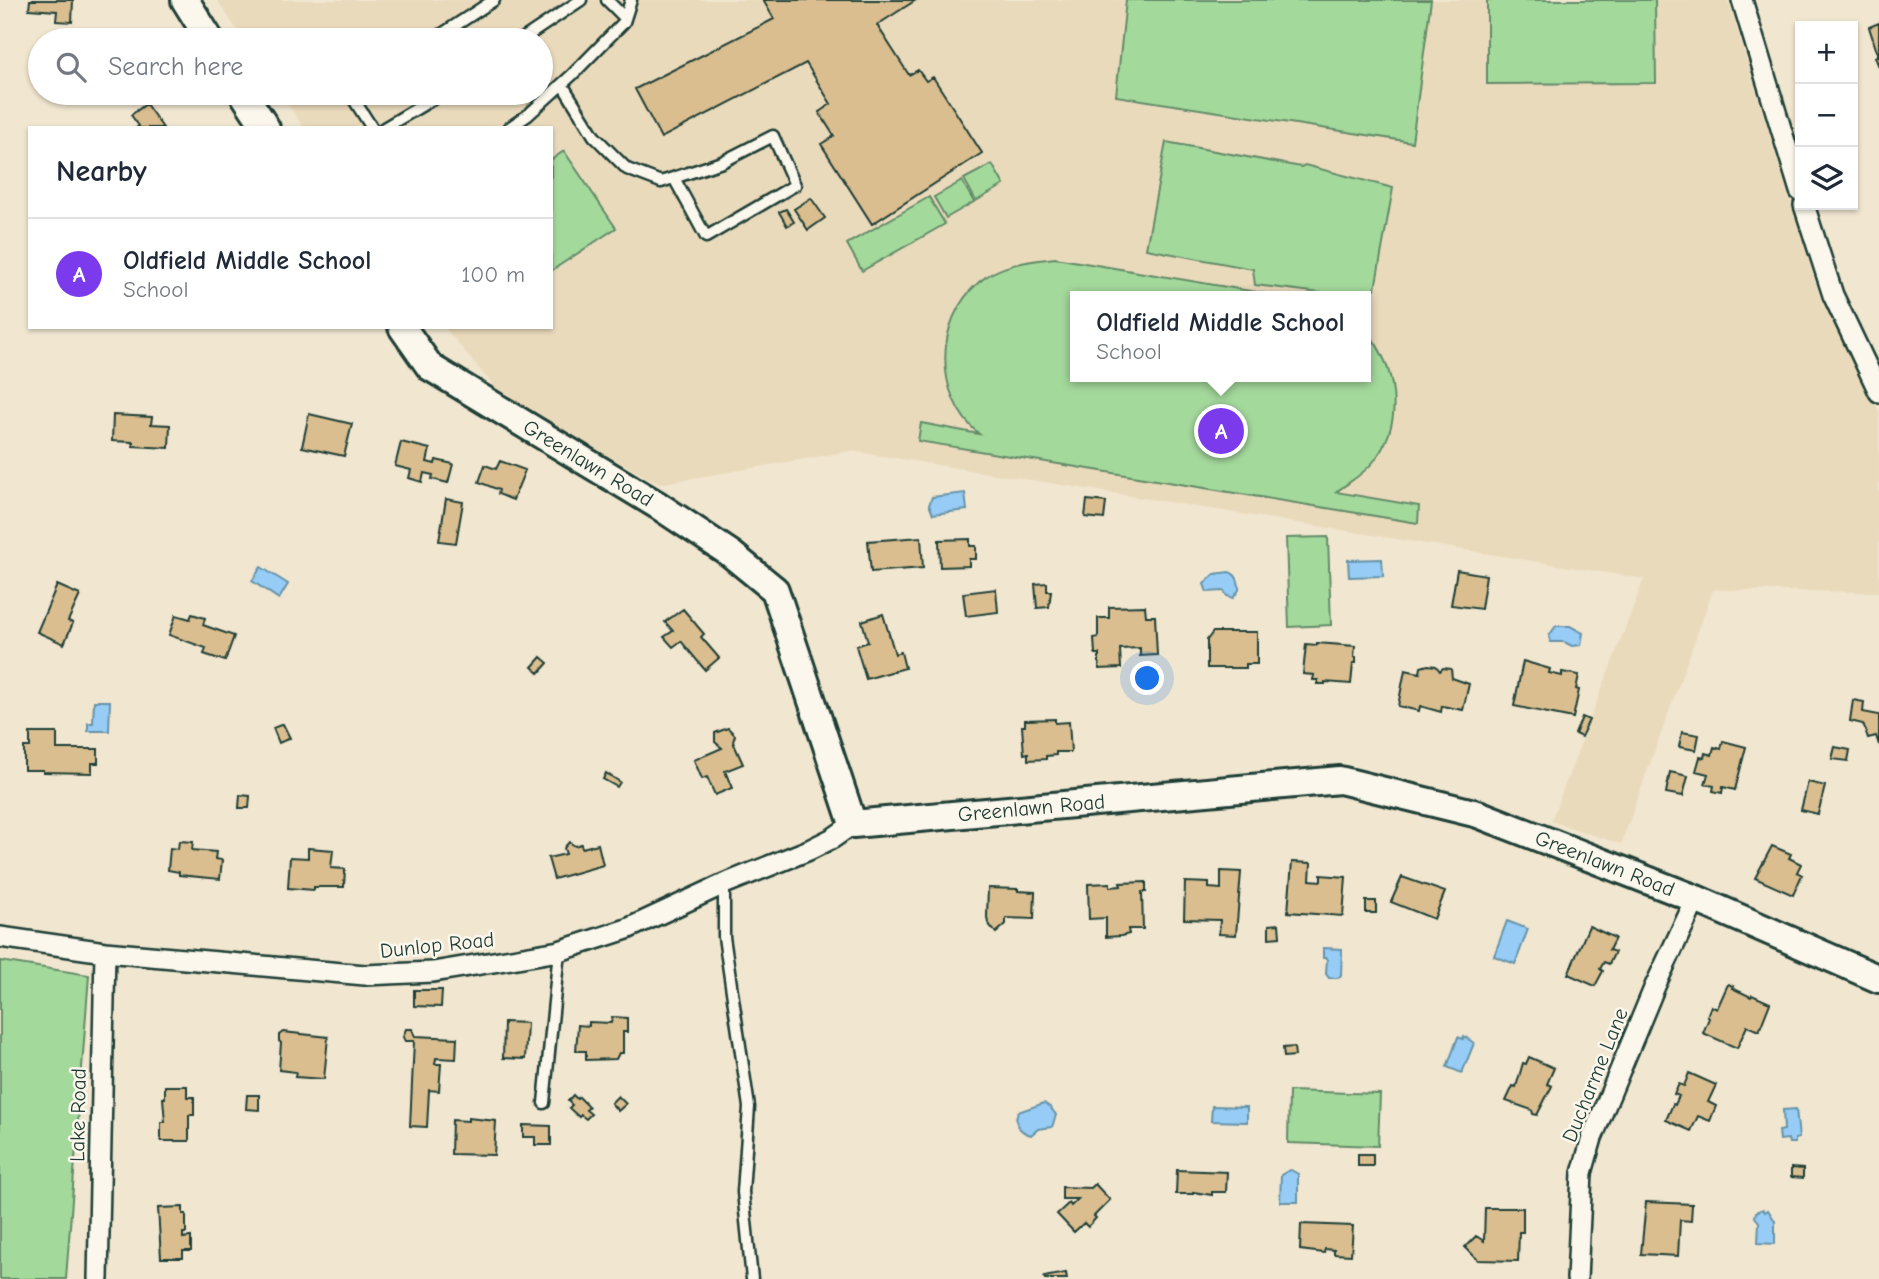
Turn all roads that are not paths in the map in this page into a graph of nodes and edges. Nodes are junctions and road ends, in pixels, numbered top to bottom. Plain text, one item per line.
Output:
1 (185, 0) edge
2 (494, 0) edge
3 (581, 0) edge
4 (607, 0) edge
5 (632, 0) edge
6 (1742, 0) edge
7 (625, 18) junction
8 (202, 28) edge
9 (451, 28) edge
10 (539, 28) edge
11 (562, 84) junction
12 (553, 92) edge
13 (251, 105) edge
14 (357, 105) edge
15 (423, 105) edge
16 (539, 105) edge
17 (265, 126) edge
18 (371, 126) edge
19 (387, 126) edge
20 (512, 126) edge
21 (1795, 175) edge
22 (674, 178) junction
23 (1806, 210) edge
24 (403, 329) edge
25 (1879, 392) edge
26 (853, 824) junction
27 (724, 884) junction
28 (1696, 899) junction
29 (0, 937) edge
30 (559, 951) junction
31 (105, 952) junction
32 (1879, 979) edge
33 (544, 1103) dead end
34 (98, 1279) edge
35 (752, 1279) edge
36 (1577, 1279) edge

1 - 8 main road
2 - 9 lane
3 - 10 lane
4 - 7 lane
5 - 7 lane
6 - 21 street
7 - 11 lane
11 - 12 lane
11 - 22 lane
13 - 17 main road
14 - 18 lane
15 - 19 lane
16 - 20 lane
22 - 22 lane
23 - 25 street
24 - 26 main road, Greenlawn Road
26 - 27 street, Dunlop Road
26 - 28 main road, Greenlawn Road
27 - 30 street, Dunlop Road
27 - 35 lane
28 - 32 main road, Greenlawn Road
28 - 36 street, Ducharme Lane
29 - 31 street, Dunlop Road
30 - 31 street, Dunlop Road
30 - 33 lane
31 - 34 street, Lake Road

